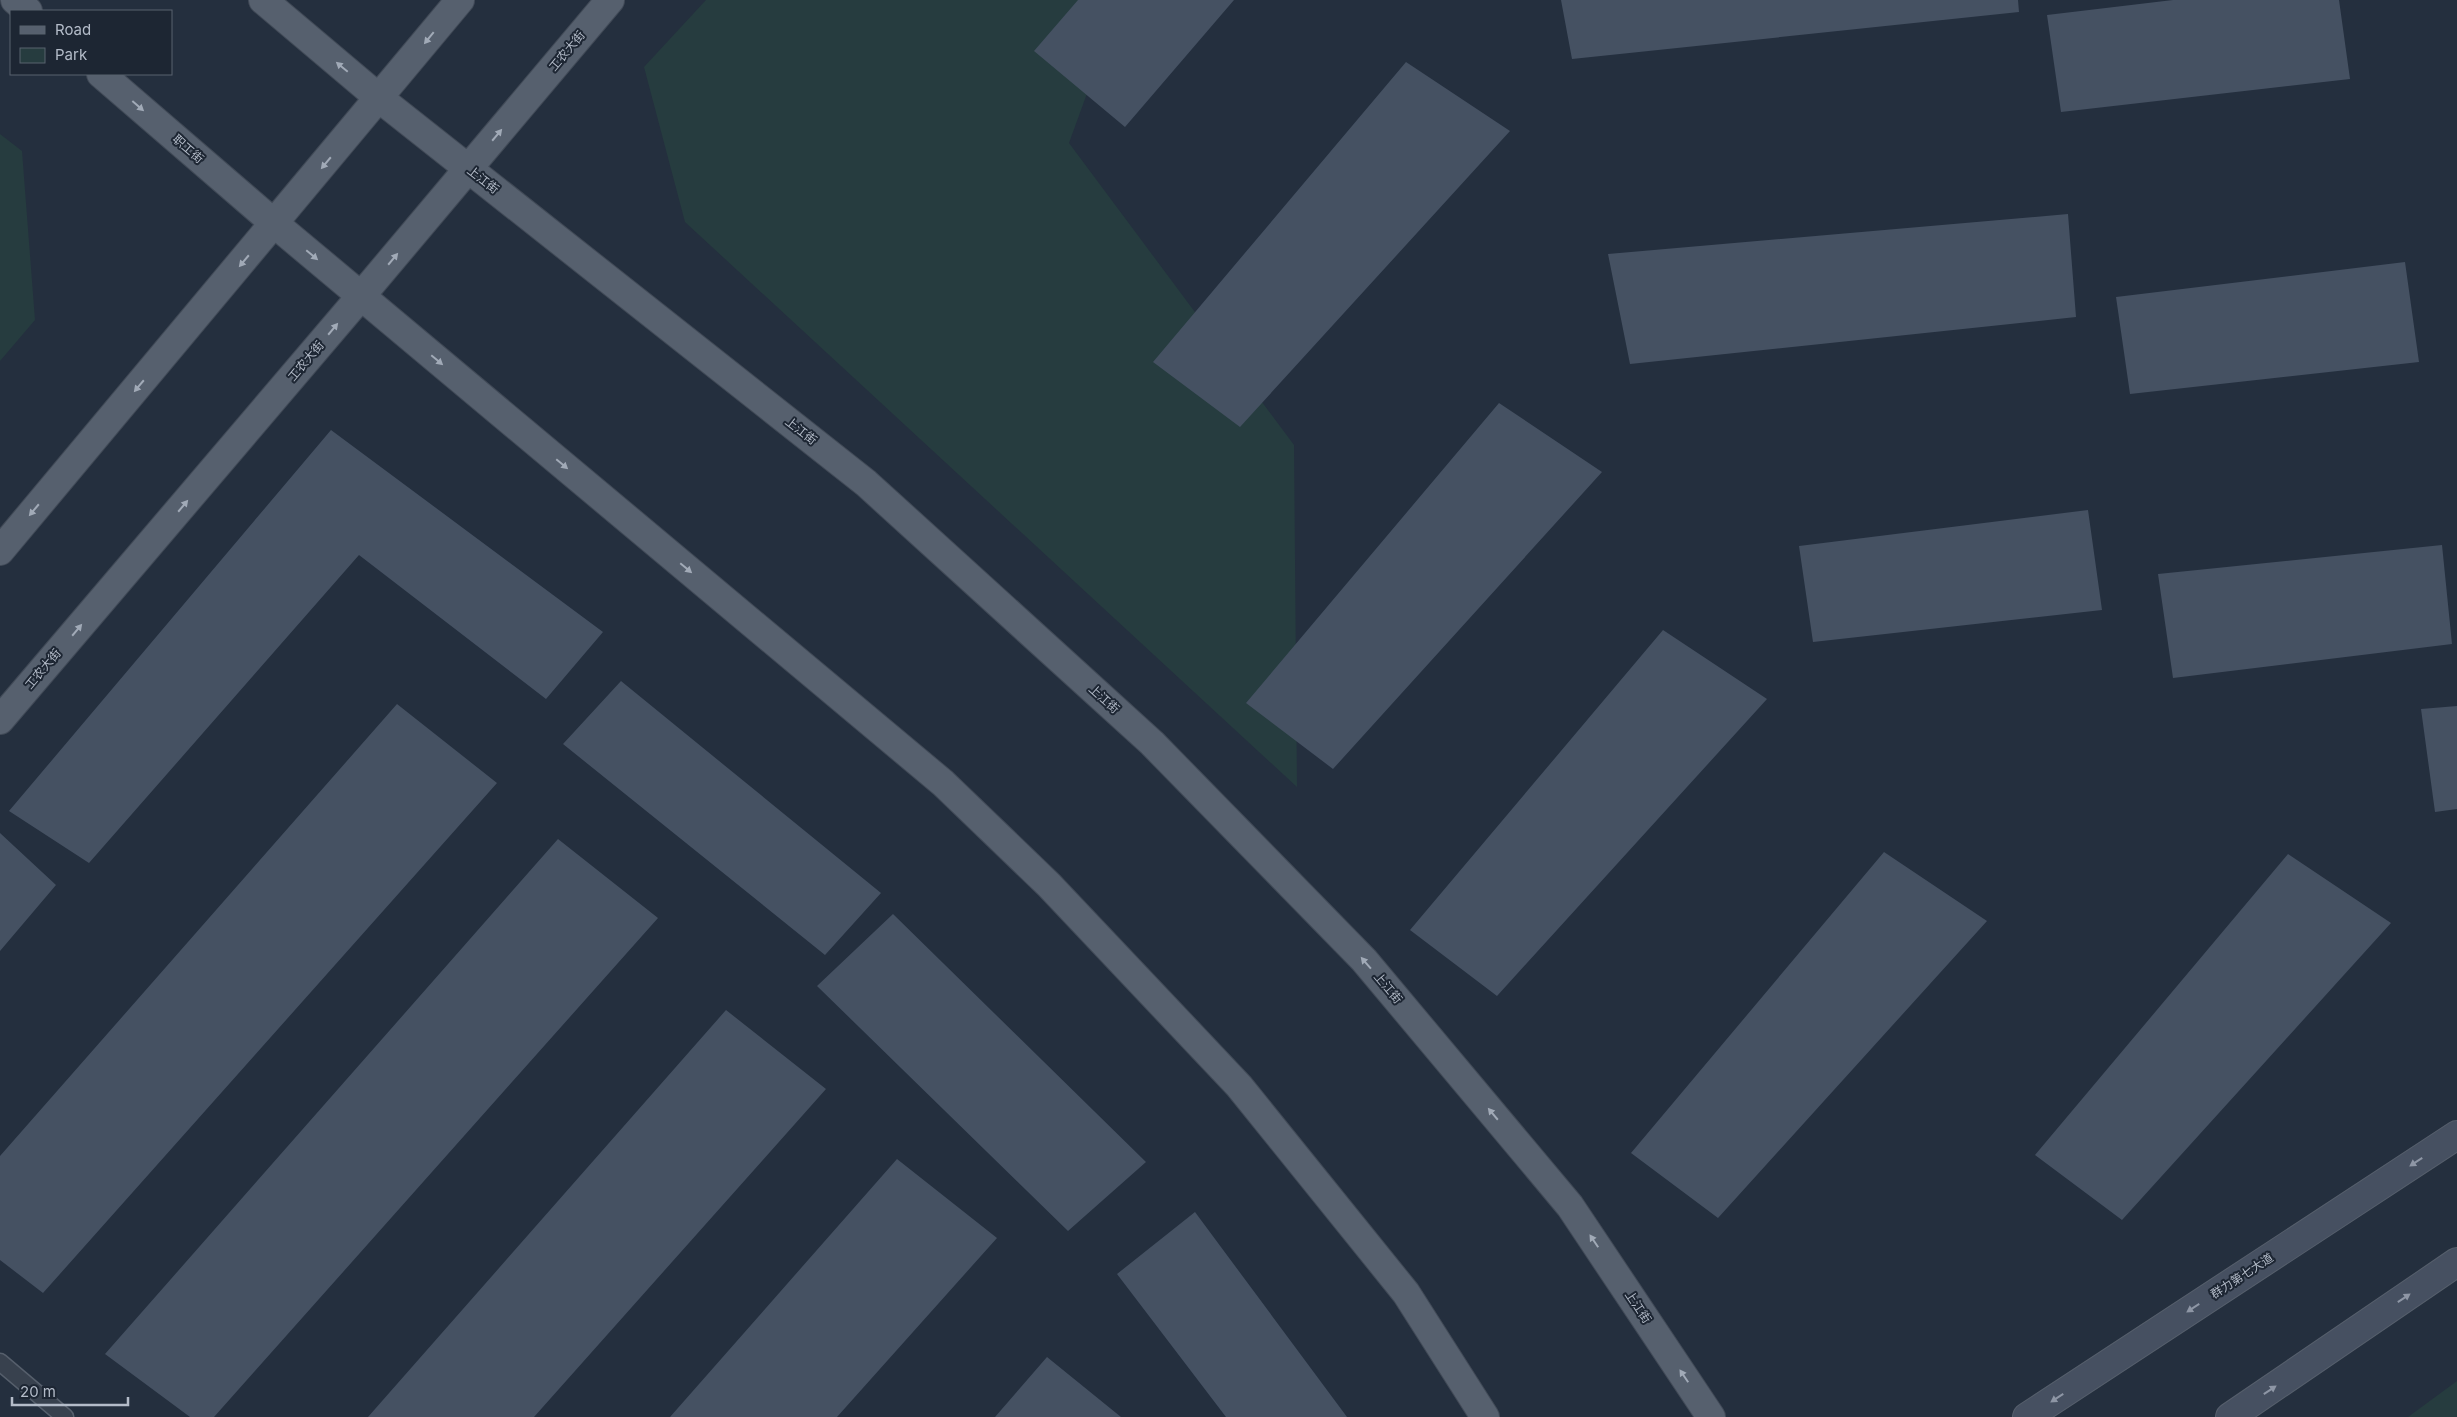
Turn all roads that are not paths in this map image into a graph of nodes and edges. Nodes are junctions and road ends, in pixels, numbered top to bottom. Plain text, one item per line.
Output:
1 (15, 0) edge
2 (263, 0) edge
3 (460, 0) edge
4 (610, 0) edge
5 (27, 10) edge
6 (102, 75) edge
7 (379, 98) junction
8 (469, 169) junction
9 (275, 224) junction
10 (362, 296) junction
11 (0, 551) edge
12 (0, 720) edge
13 (2457, 1135) edge
14 (2457, 1262) edge
15 (0, 1362) edge
16 (65, 1417) edge
17 (1485, 1417) edge
18 (1711, 1417) edge
19 (2027, 1417) edge
20 (2230, 1417) edge

1 - 5 main road
7 -> 2 main road
3 -> 7 main road
8 -> 4 main road, 工农大街
6 -> 9 main road, 职工街
7 - 8 main road, 上江街
7 -> 9 main road
10 -> 8 main road, 工农大街
18 -> 8 main road, 上江街
9 -> 10 main road
9 -> 11 main road
12 -> 10 main road, 工农大街
10 -> 17 main road
13 -> 19 main road, 群力第七大道
20 -> 14 main road
15 - 16 lane

